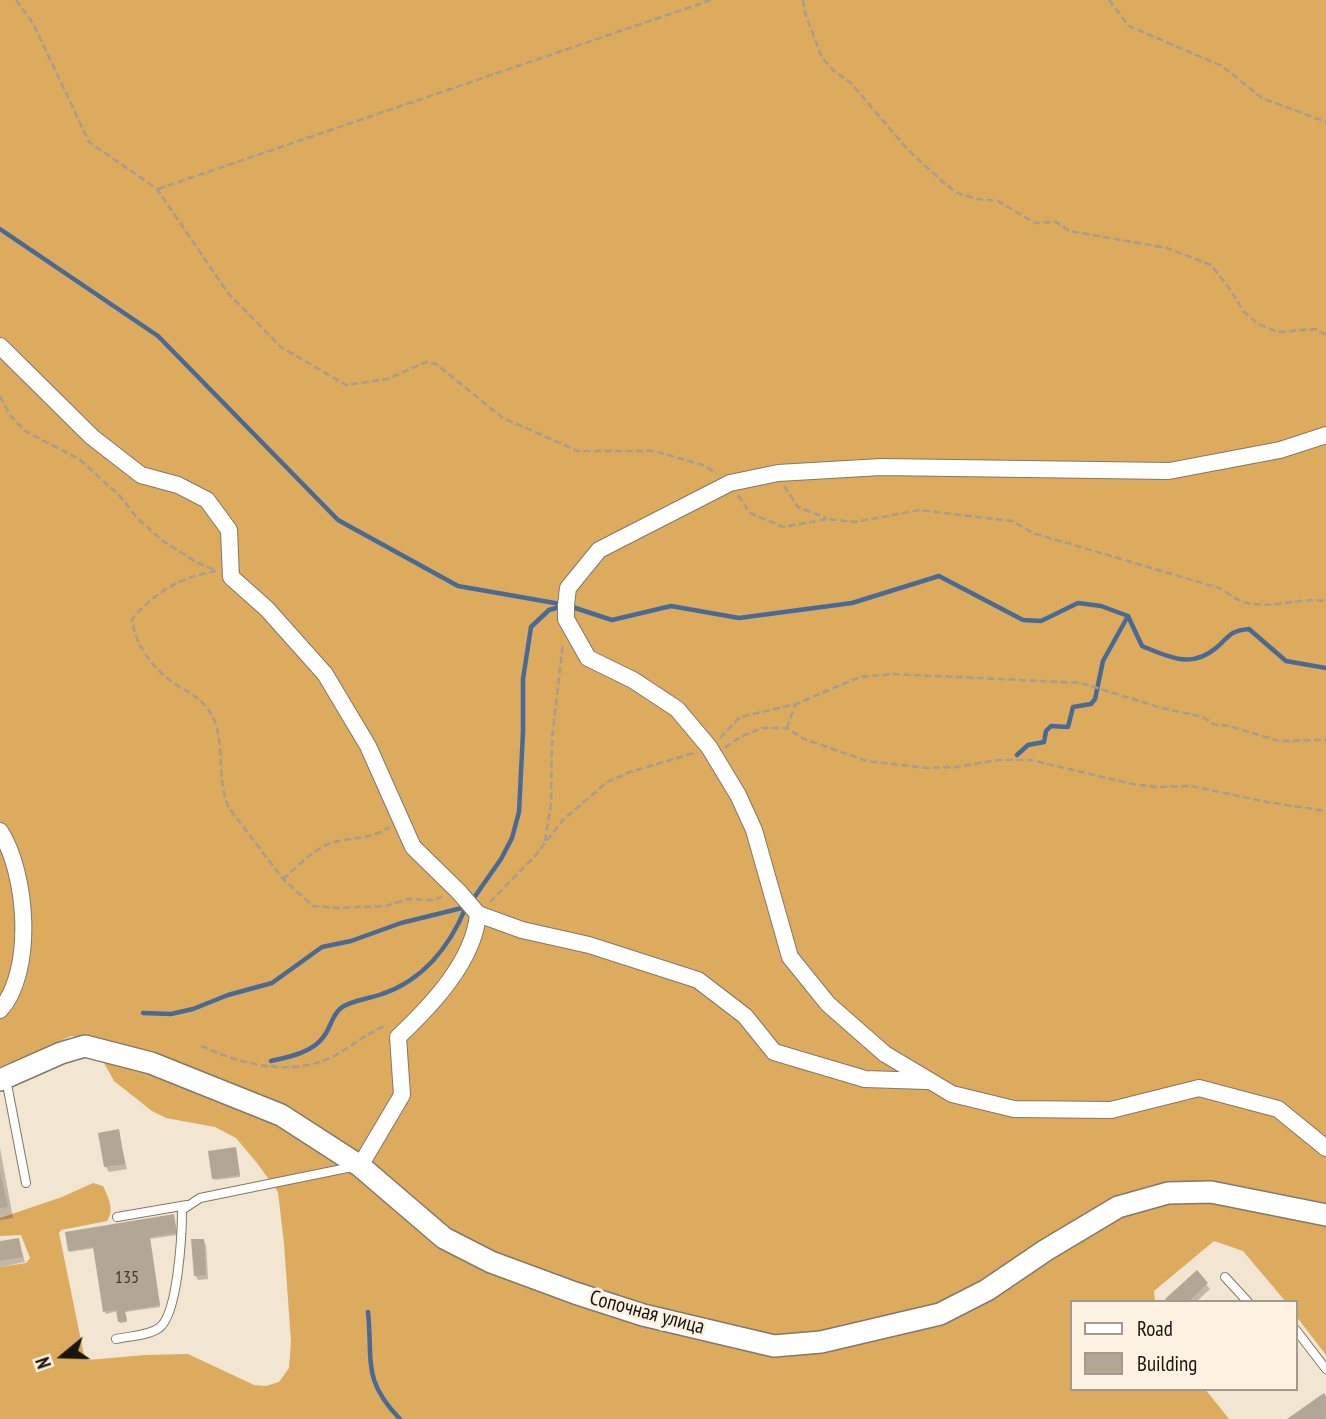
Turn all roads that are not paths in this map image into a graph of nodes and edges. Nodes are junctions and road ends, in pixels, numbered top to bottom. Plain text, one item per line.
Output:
1 (0, 346) edge
2 (1326, 435) edge
3 (0, 831) edge
4 (478, 914) junction
5 (0, 1010) edge
6 (3, 1079) edge
7 (929, 1081) junction
8 (1326, 1148) edge
9 (359, 1166) junction
10 (26, 1183) dead end
11 (190, 1204) junction
12 (1326, 1215) edge
13 (117, 1217) dead end
14 (1225, 1277) dead end
15 (1246, 1300) edge
16 (1298, 1333) edge
17 (116, 1339) dead end
18 (1326, 1368) edge

1 - 4 street
2 - 7 street
3 - 5 street
4 - 7 street
4 - 9 street
6 - 9 main road, Сопочная улица
6 - 10 lane
7 - 8 street
9 - 11 lane
9 - 12 main road, Сопочная улица
11 - 13 lane
11 - 17 lane
14 - 15 lane
16 - 18 lane

